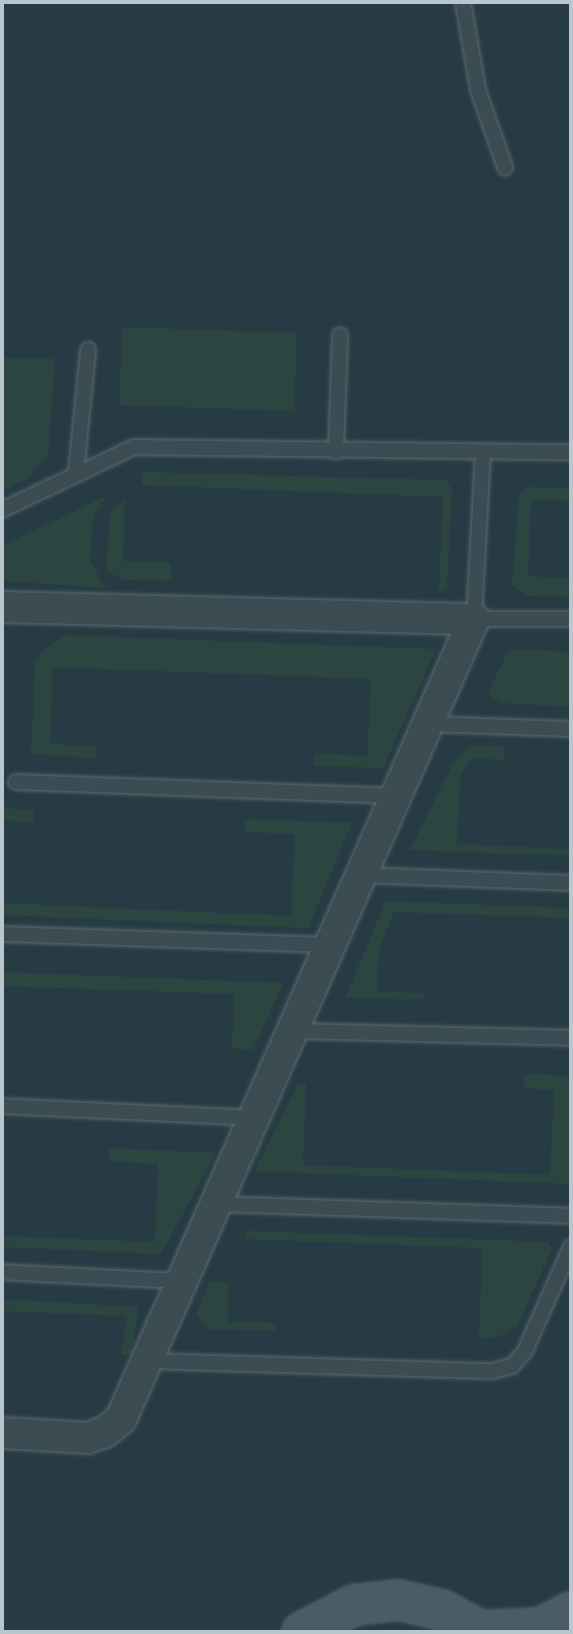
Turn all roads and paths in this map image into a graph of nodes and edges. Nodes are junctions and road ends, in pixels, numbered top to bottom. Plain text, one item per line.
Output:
1 (463, 2) edge
2 (505, 167) dead end
3 (340, 335) dead end
4 (88, 350) dead end
5 (337, 452) junction
6 (483, 452) junction
7 (571, 452) edge
8 (76, 473) junction
9 (2, 510) edge
10 (2, 607) edge
11 (474, 618) junction
12 (571, 619) edge
13 (428, 724) junction
14 (571, 729) edge
15 (16, 782) dead end
16 (397, 796) junction
17 (362, 875) junction
18 (571, 883) edge
19 (2, 934) edge
20 (331, 945) junction
21 (294, 1031) junction
22 (571, 1038) edge
23 (2, 1107) edge
24 (255, 1118) junction
25 (217, 1204) junction
26 (571, 1216) edge
27 (571, 1247) edge
28 (2, 1272) edge
29 (184, 1281) junction
30 (148, 1361) junction
31 (2, 1433) edge
32 (571, 1612) edge
33 (302, 1632) edge
34 (481, 1632) edge

1 - 2 lane
3 - 5 lane
4 - 8 lane
5 - 6 lane
5 - 8 lane
6 - 7 lane
6 - 11 lane
8 - 9 lane
10 - 11 street
11 - 12 lane
11 - 13 street
13 - 14 lane
13 - 16 street
15 - 16 lane
16 - 17 street
17 - 18 lane
17 - 20 street
19 - 20 lane
20 - 21 street
21 - 22 lane
21 - 24 street
23 - 24 lane
24 - 25 street
25 - 26 lane
25 - 29 street
27 - 30 lane
28 - 29 lane
29 - 30 street
30 - 31 street
32 - 34 main road
33 - 34 main road

